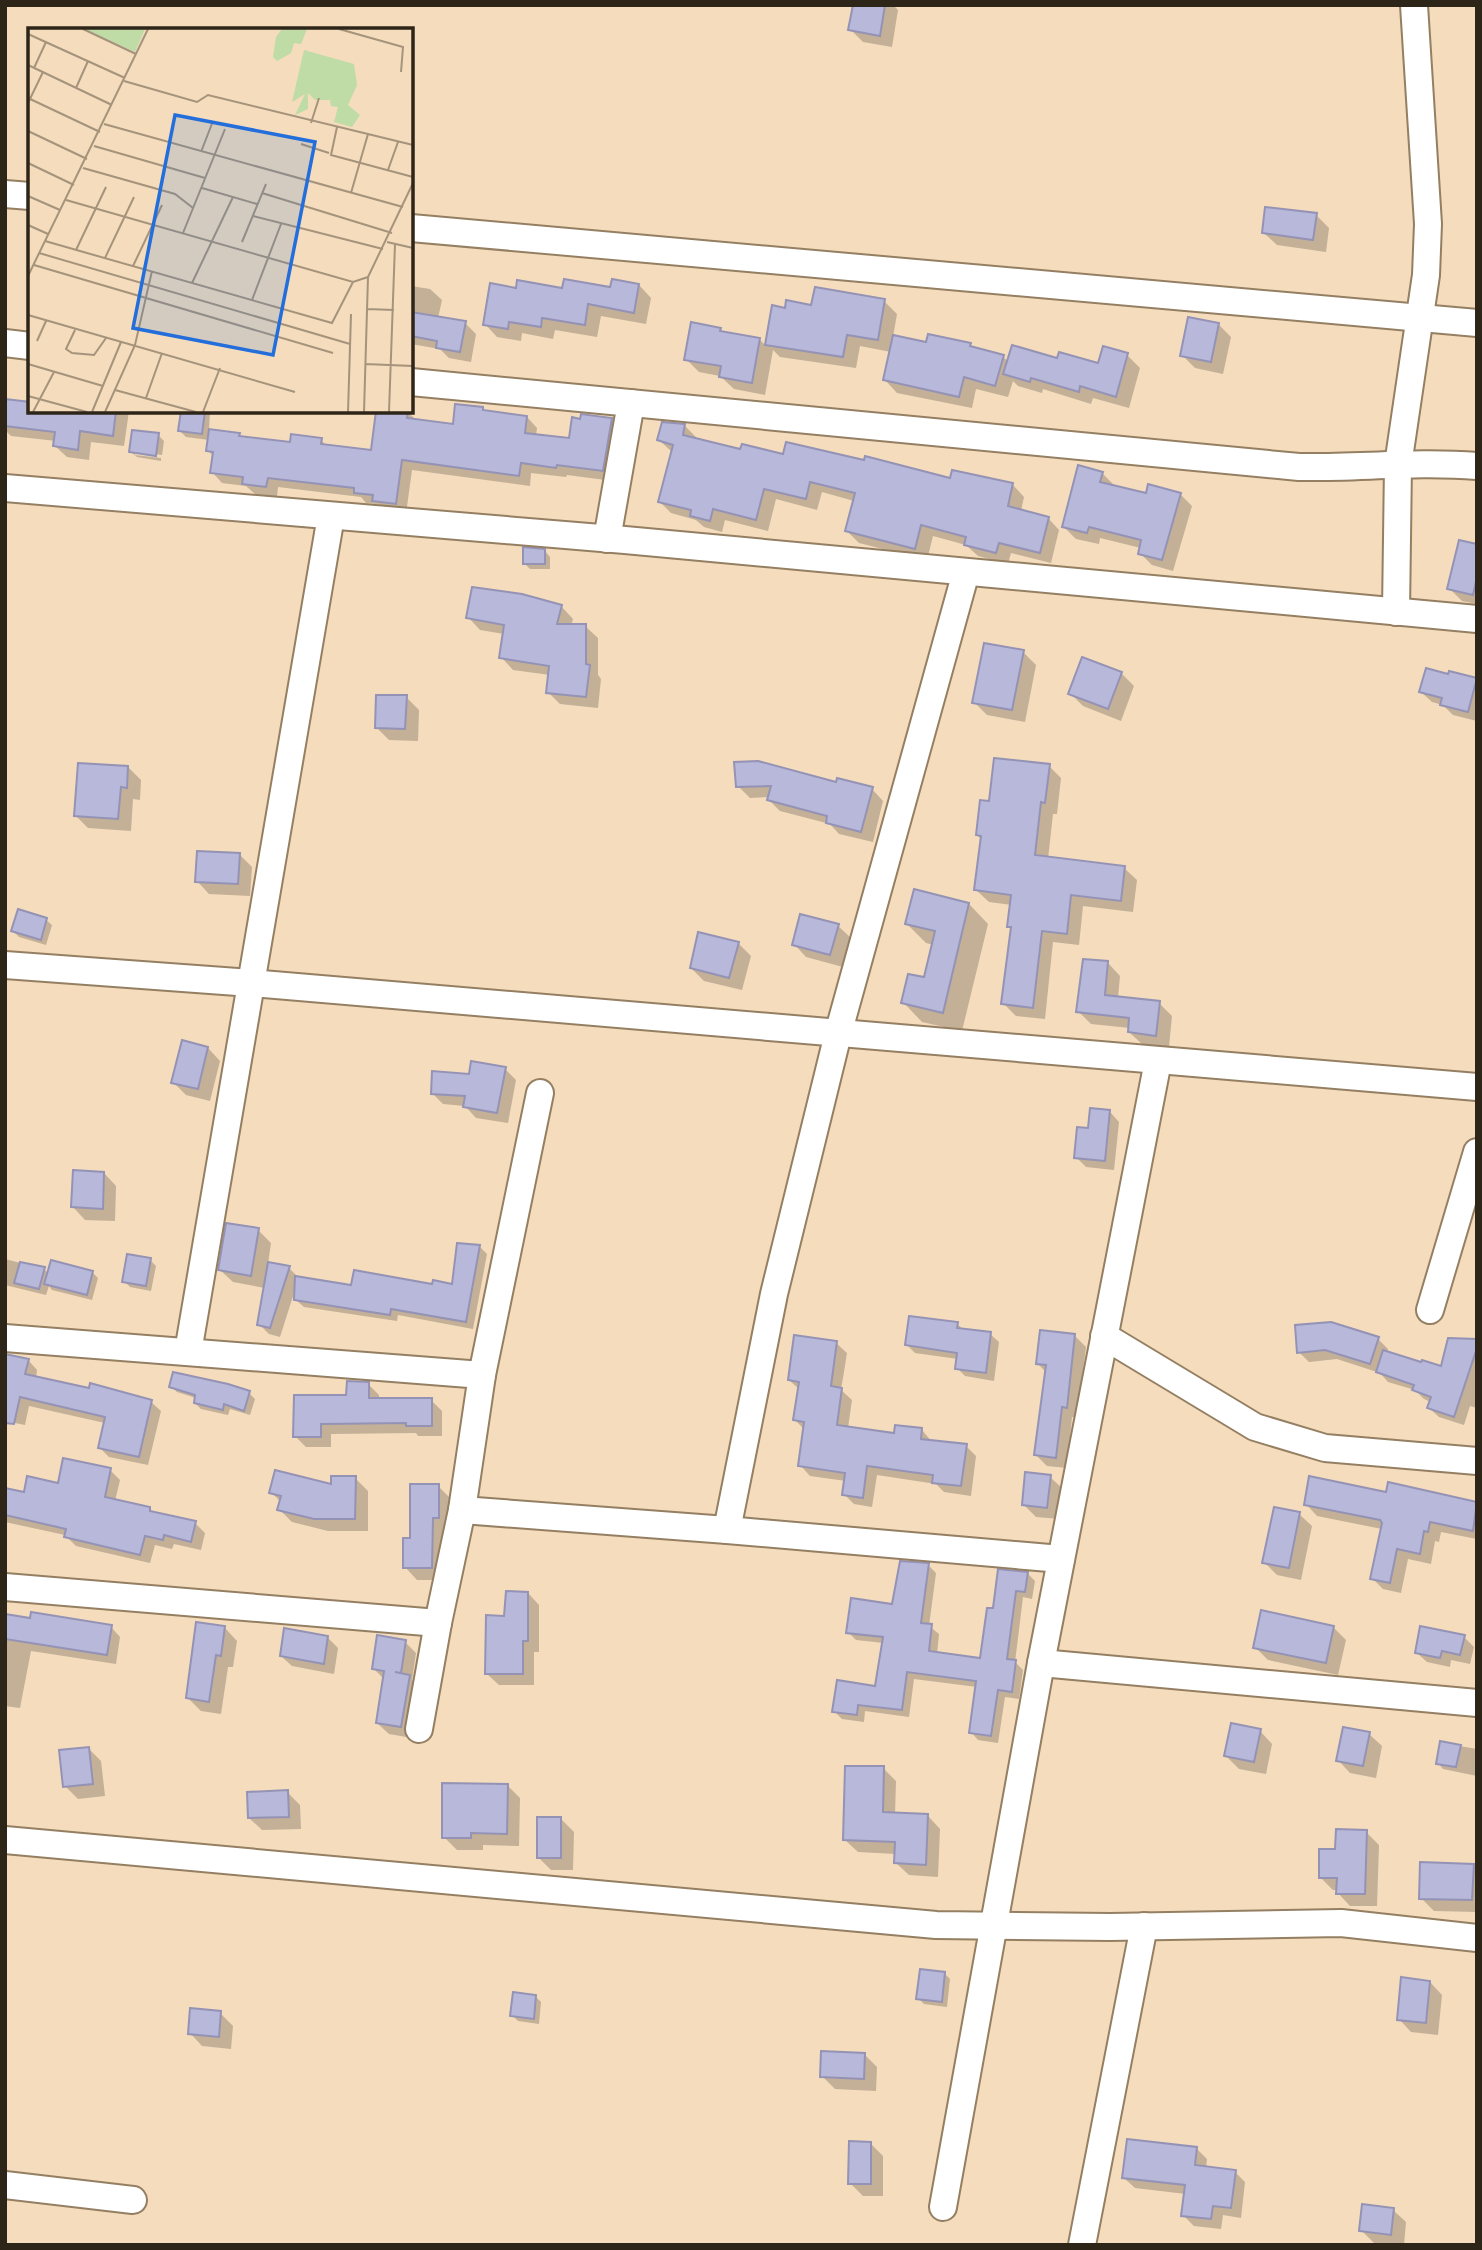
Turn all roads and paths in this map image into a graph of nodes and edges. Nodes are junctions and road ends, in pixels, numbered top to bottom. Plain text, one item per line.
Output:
1 (1414, 5) edge
2 (5, 194) edge
3 (28, 196) edge
4 (413, 228) edge
5 (1419, 318) junction
6 (1477, 323) edge
7 (5, 343) edge
8 (28, 346) edge
9 (413, 382) edge
10 (631, 403) junction
11 (1398, 464) junction
12 (1477, 466) edge
13 (5, 488) edge
14 (331, 516) junction
15 (607, 539) junction
16 (966, 572) junction
17 (1396, 612) junction
18 (1477, 619) edge
19 (5, 965) edge
20 (251, 983) junction
21 (838, 1034) junction
22 (1158, 1061) junction
23 (1477, 1087) edge
24 (540, 1093) dead end
25 (1477, 1152) edge
26 (1430, 1310) dead end
27 (1104, 1336) junction
28 (5, 1338) edge
29 (188, 1352) junction
30 (482, 1375) junction
31 (1477, 1461) edge
32 (462, 1510) junction
33 (727, 1530) junction
34 (1061, 1559) junction
35 (5, 1587) edge
36 (438, 1623) junction
37 (1041, 1663) junction
38 (1477, 1703) edge
39 (419, 1729) dead end
40 (5, 1840) edge
41 (993, 1925) junction
42 (1144, 1926) junction
43 (1477, 1938) edge
44 (5, 2185) edge
45 (133, 2200) dead end
46 (943, 2207) dead end
47 (1082, 2245) edge

1 - 5 street
2 - 3 street
4 - 5 street
5 - 6 street
5 - 11 street
7 - 8 street
9 - 10 street
10 - 11 street
10 - 15 street
11 - 12 street
11 - 17 street
13 - 14 street
14 - 15 street
14 - 20 street
15 - 16 street
16 - 17 street
16 - 21 street
17 - 18 street
19 - 20 street
20 - 21 street
20 - 29 street
21 - 22 street
21 - 33 street
22 - 23 street
22 - 27 street
24 - 30 street
25 - 26 street
27 - 31 street
27 - 34 street
28 - 29 street
29 - 30 street
30 - 32 street
32 - 33 street
32 - 36 street
33 - 34 street
34 - 37 street
35 - 36 street
36 - 39 street
37 - 38 street
37 - 41 street
40 - 41 street
41 - 42 street
41 - 46 street
42 - 43 street
42 - 47 street
44 - 45 street

